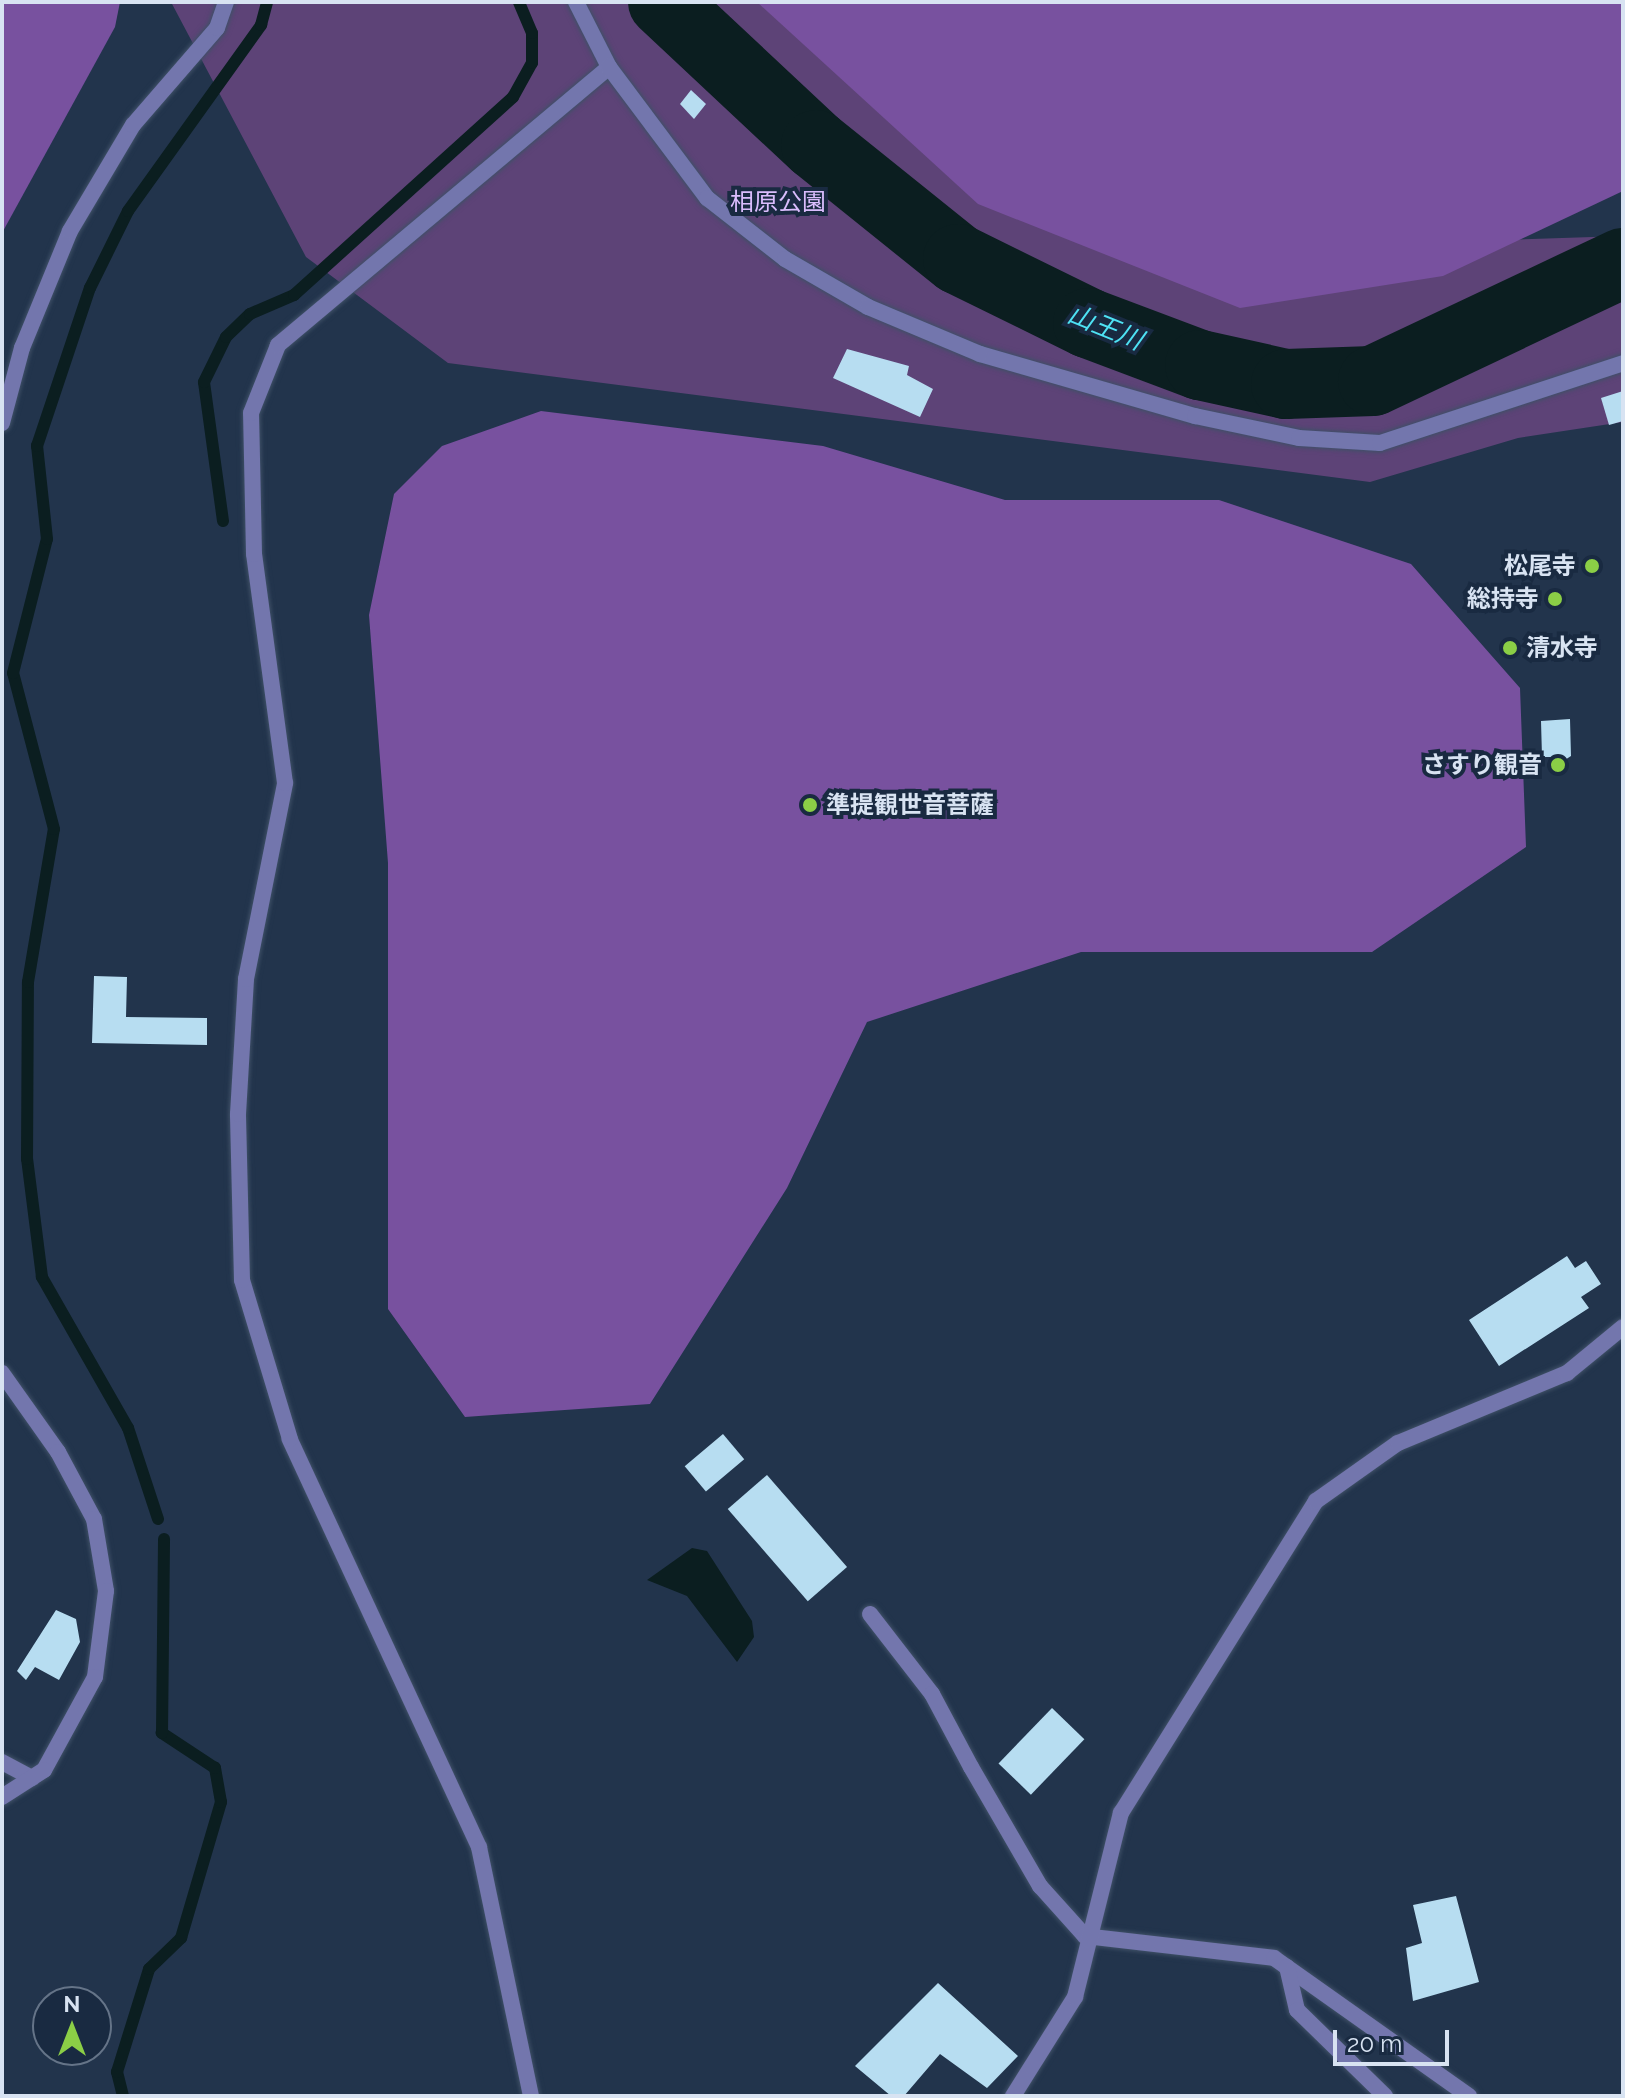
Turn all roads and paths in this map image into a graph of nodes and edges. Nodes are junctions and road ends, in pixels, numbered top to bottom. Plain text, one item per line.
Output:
1 (226, 2) edge
2 (576, 2) edge
3 (609, 67) junction
4 (1623, 363) edge
5 (2, 423) edge
6 (1623, 1327) edge
7 (2, 1373) edge
8 (870, 1614) dead end
9 (2, 1762) edge
10 (32, 1778) junction
11 (2, 1797) edge
12 (1085, 1936) junction
13 (1287, 1967) junction
14 (531, 2096) edge
15 (1013, 2096) edge
16 (1385, 2096) edge
17 (1469, 2096) edge

1 - 5 street
2 - 3 street
3 - 4 street
3 - 14 street
6 - 12 street
7 - 10 street
8 - 12 street
9 - 10 street
10 - 11 street
12 - 13 street
12 - 15 street
13 - 16 street
13 - 17 street

